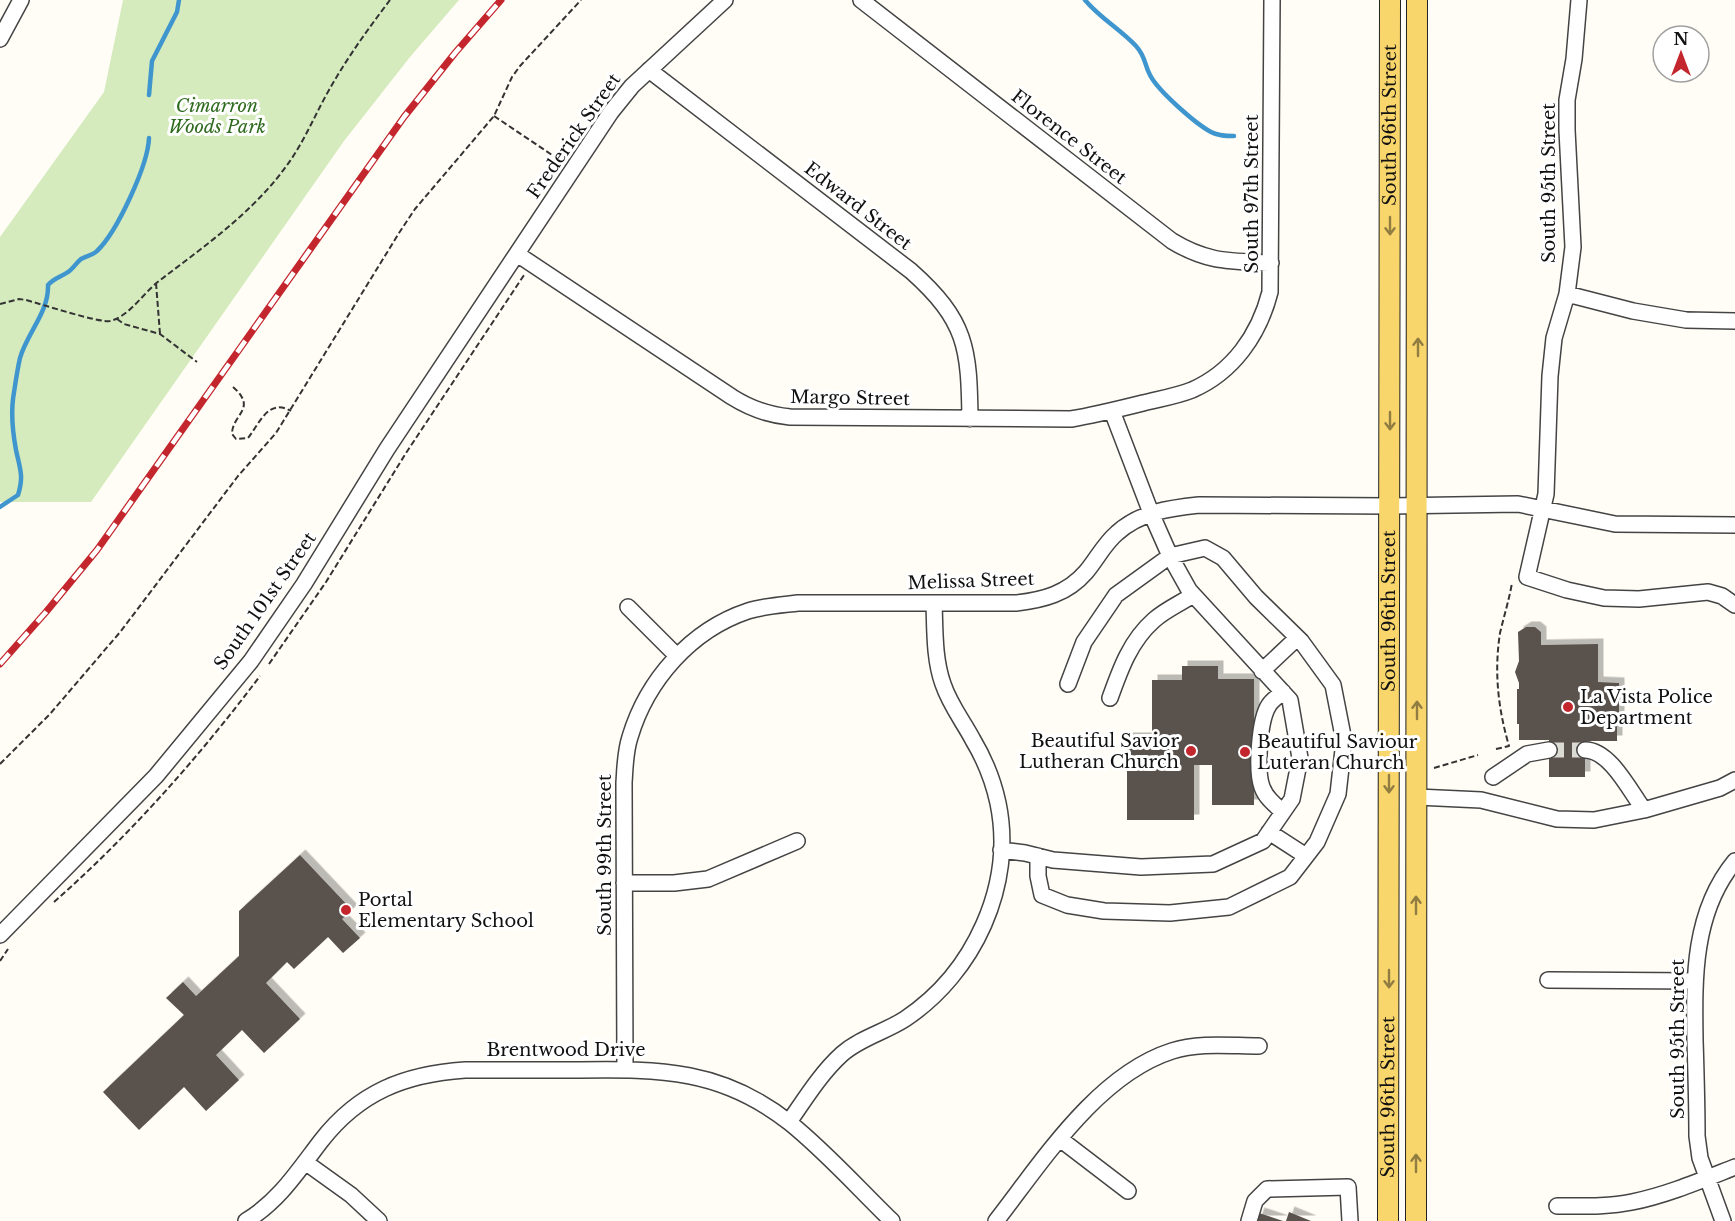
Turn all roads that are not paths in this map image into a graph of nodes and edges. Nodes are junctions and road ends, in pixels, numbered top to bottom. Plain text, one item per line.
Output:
1 (21, 0) edge
2 (725, 0) edge
3 (861, 0) edge
4 (1272, 0) edge
5 (1390, 0) edge
6 (1418, 0) edge
7 (1579, 0) edge
8 (0, 39) edge
9 (650, 69) junction
10 (517, 254) junction
11 (1271, 263) junction
12 (1567, 294) junction
13 (1735, 321) edge
14 (1221, 372) joint
15 (1112, 411) junction
16 (970, 419) junction
17 (1390, 506) junction
18 (1418, 506) junction
19 (1543, 508) junction
20 (1151, 513) junction
21 (1735, 525) edge
22 (1170, 556) junction
23 (1193, 595) junction
24 (934, 603) junction
25 (1735, 605) edge
26 (628, 607) dead end
27 (1297, 638) junction
28 (677, 656) junction
29 (1262, 671) junction
30 (1068, 684) dead end
31 (1283, 692) junction
32 (1110, 698) dead end
33 (1549, 750) tunnel mouth
34 (1585, 750) tunnel mouth
35 (1493, 777) dead end
36 (1735, 780) edge
37 (1417, 797) junction
38 (1644, 810) junction
39 (1283, 812) junction
40 (1269, 832) junction
41 (797, 841) dead end
42 (1000, 850) junction
43 (1038, 856) junction
44 (1306, 856) junction
45 (1735, 861) edge
46 (624, 883) junction
47 (0, 935) edge
48 (1548, 980) dead end
49 (1695, 981) junction
50 (1259, 1046) dead end
51 (625, 1070) junction
52 (789, 1122) junction
53 (1060, 1139) junction
54 (305, 1162) junction
55 (1735, 1167) edge
56 (1707, 1178) junction
57 (1128, 1191) dead end
58 (1557, 1206) dead end
59 (246, 1221) edge
60 (379, 1221) edge
61 (892, 1221) edge
62 (996, 1221) edge
63 (1250, 1221) edge
64 (1350, 1221) edge
65 (1388, 1221) edge
66 (1416, 1221) edge
67 (1723, 1221) edge

1 - 8 street
2 - 9 street, Frederick Street
3 - 11 street, Florence Street
4 - 11 street, South 97th Street
5 -> 17 main road, South 96th Street
18 -> 6 main road, South 96th Street
7 - 12 street, South 95th Street
9 - 10 street, Frederick Street
9 - 16 street, Edward Street
10 - 16 street, Margo Street
10 - 47 street, South 101st Street
11 - 14 street, South 97th Street
12 - 13 street
12 - 19 street, South 95th Street
14 - 15 street, Margo Street
15 - 16 street, Margo Street
15 - 20 street
17 - 18 street, Melissa Street
17 - 20 street, Melissa Street
17 -> 65 main road, South 96th Street
18 - 19 street, Melissa Street
37 -> 18 main road, South 96th Street
19 - 21 street, Melissa Street
19 - 25 street, South 95th Street
20 - 22 street
20 - 24 street, Melissa Street
22 - 23 street
22 - 27 street
22 - 30 street
23 - 29 street
23 - 32 street
24 - 28 street, Melissa Street
24 - 42 street
26 - 28 street
27 - 29 street
27 - 44 street
28 - 46 street, South 99th Street
29 - 31 street
31 - 39 street
31 - 39 street
33 - 35 street
34 - 38 street
36 - 38 street
37 - 38 street
66 -> 37 main road, South 96th Street
39 - 40 street
40 - 43 street
40 - 44 street
41 - 46 street
42 - 43 street
42 - 52 street
43 - 44 street
45 - 49 street, South 95th Street
46 - 51 street, South 99th Street
48 - 49 street
49 - 56 street, South 95th Street
50 - 53 street
51 - 52 street, Brentwood Drive
51 - 54 street, Brentwood Drive
52 - 61 street, Brentwood Drive
53 - 57 street
53 - 62 street
54 - 59 street, Brentwood Drive
54 - 60 street
55 - 56 street
56 - 58 street
56 - 67 street, South 95th Street
63 - 64 street

